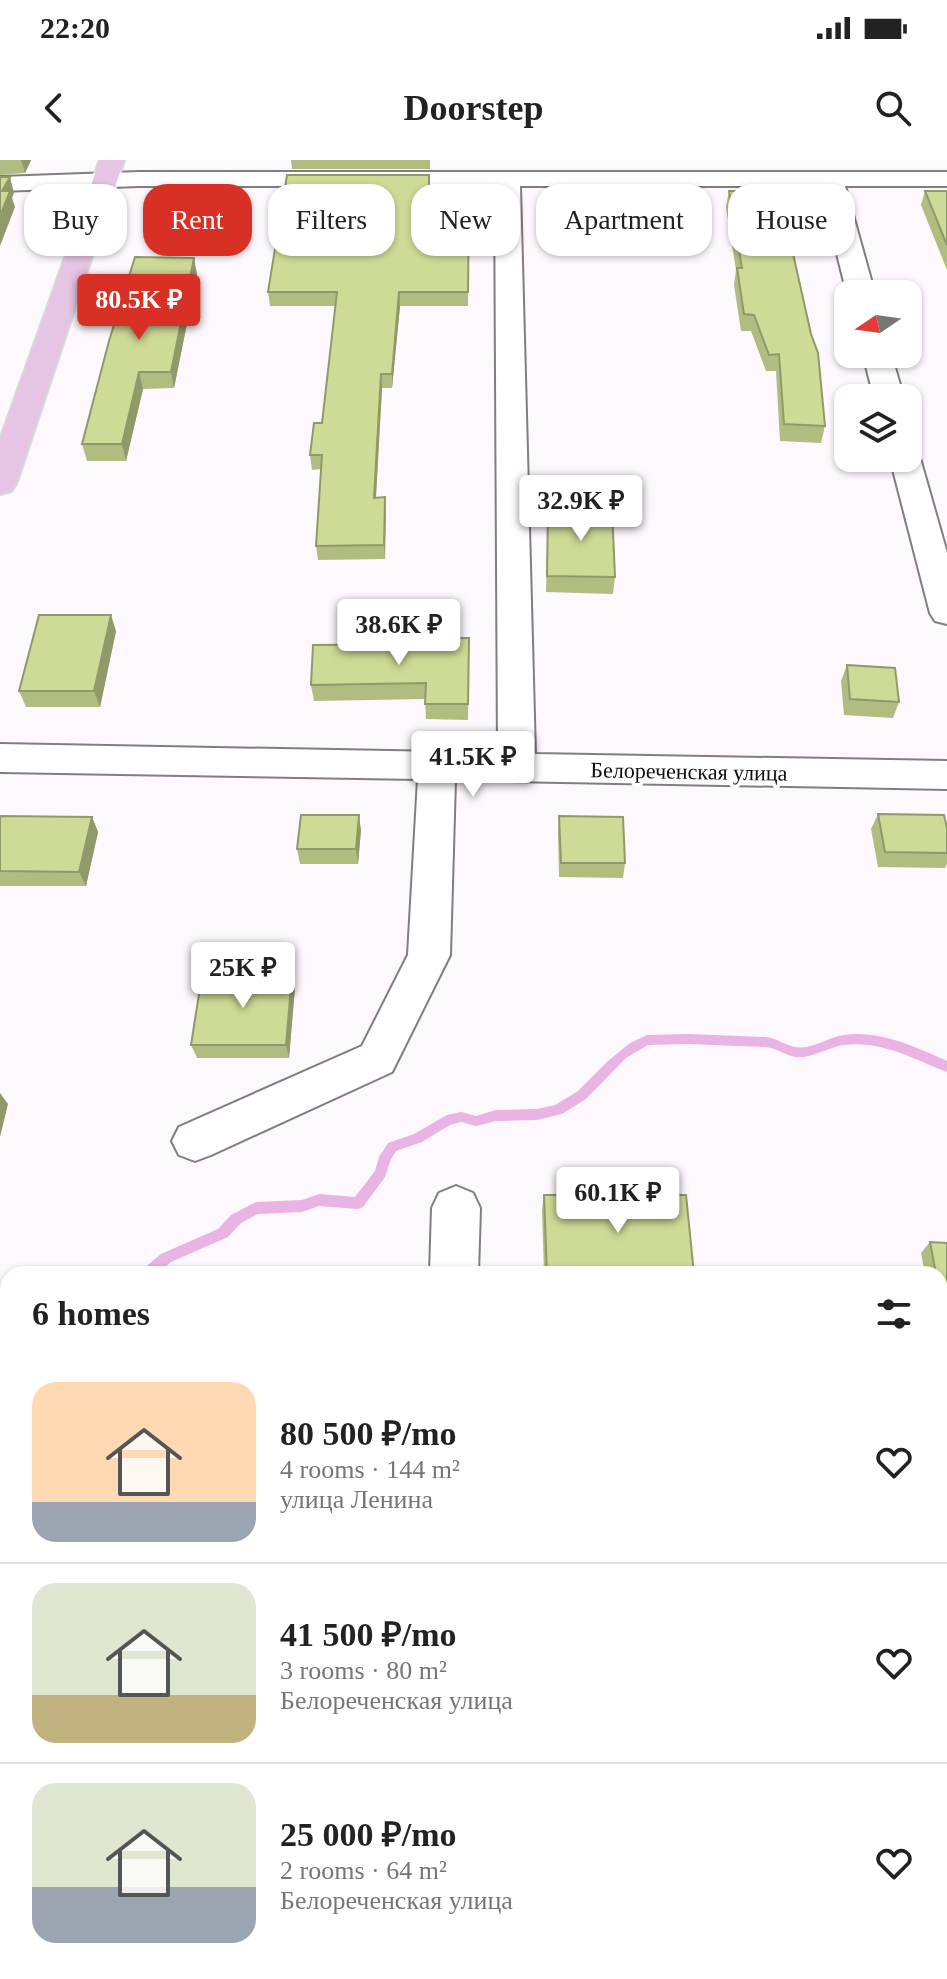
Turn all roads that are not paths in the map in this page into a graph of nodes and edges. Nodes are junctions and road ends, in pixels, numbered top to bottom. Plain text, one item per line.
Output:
1 (456, 169) edge
2 (625, 169) edge
3 (884, 169) edge
4 (108, 170) edge
5 (830, 178) junction
6 (507, 179) junction
7 (947, 179) edge
8 (0, 184) edge
9 (857, 280) edge
10 (909, 472) edge
11 (0, 484) edge
12 (947, 613) edge
13 (0, 758) edge
14 (437, 767) junction
15 (517, 769) junction
16 (947, 775) edge
17 (195, 1141) dead end
18 (456, 1208) dead end
19 (454, 1266) edge

1 - 4 street
1 - 6 street
2 - 5 street
2 - 6 street
3 - 5 street
3 - 7 street
4 - 8 street
4 - 11 main road
5 - 9 street
6 - 15 street
10 - 12 street
13 - 14 street, Белореченская улица
14 - 15 street, Белореченская улица
14 - 17 street
15 - 16 street, Белореченская улица
18 - 19 street

